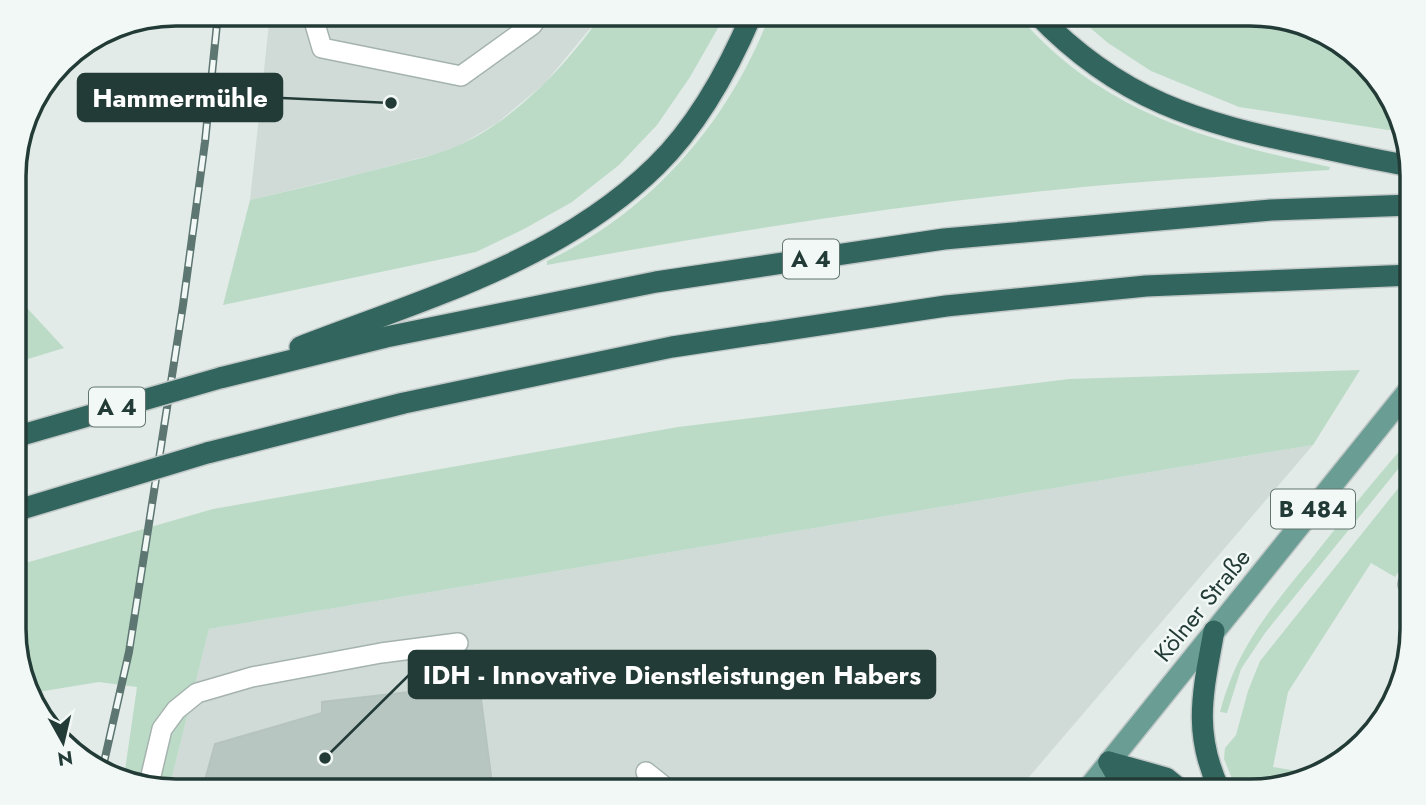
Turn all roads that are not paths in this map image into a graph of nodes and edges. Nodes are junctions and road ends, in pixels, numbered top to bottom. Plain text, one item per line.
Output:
1 (745, 26) edge
2 (1049, 26) edge
3 (316, 27) edge
4 (530, 27) edge
5 (1399, 163) edge
6 (1399, 205) edge
7 (1399, 276) edge
8 (220, 378) junction
9 (1399, 402) edge
10 (26, 434) edge
11 (26, 508) edge
12 (1214, 631) junction
13 (458, 643) dead end
14 (1109, 762) junction
15 (646, 772) dead end
16 (151, 776) edge
17 (1096, 778) edge
18 (1118, 778) edge
19 (1166, 778) edge
20 (1214, 778) edge
21 (654, 779) edge

1 - 8 highway
2 - 5 highway
3 - 4 lane
6 - 8 highway, A 4
7 - 11 highway, bridge
8 - 10 highway, A 4, bridge
9 - 12 main road, Kölner Straße / B 484
12 - 14 main road, Kölner Straße / B 484
12 - 20 highway
13 - 16 lane
14 - 17 main road, Kölner Straße
14 - 18 highway
14 - 19 highway
15 - 21 lane

